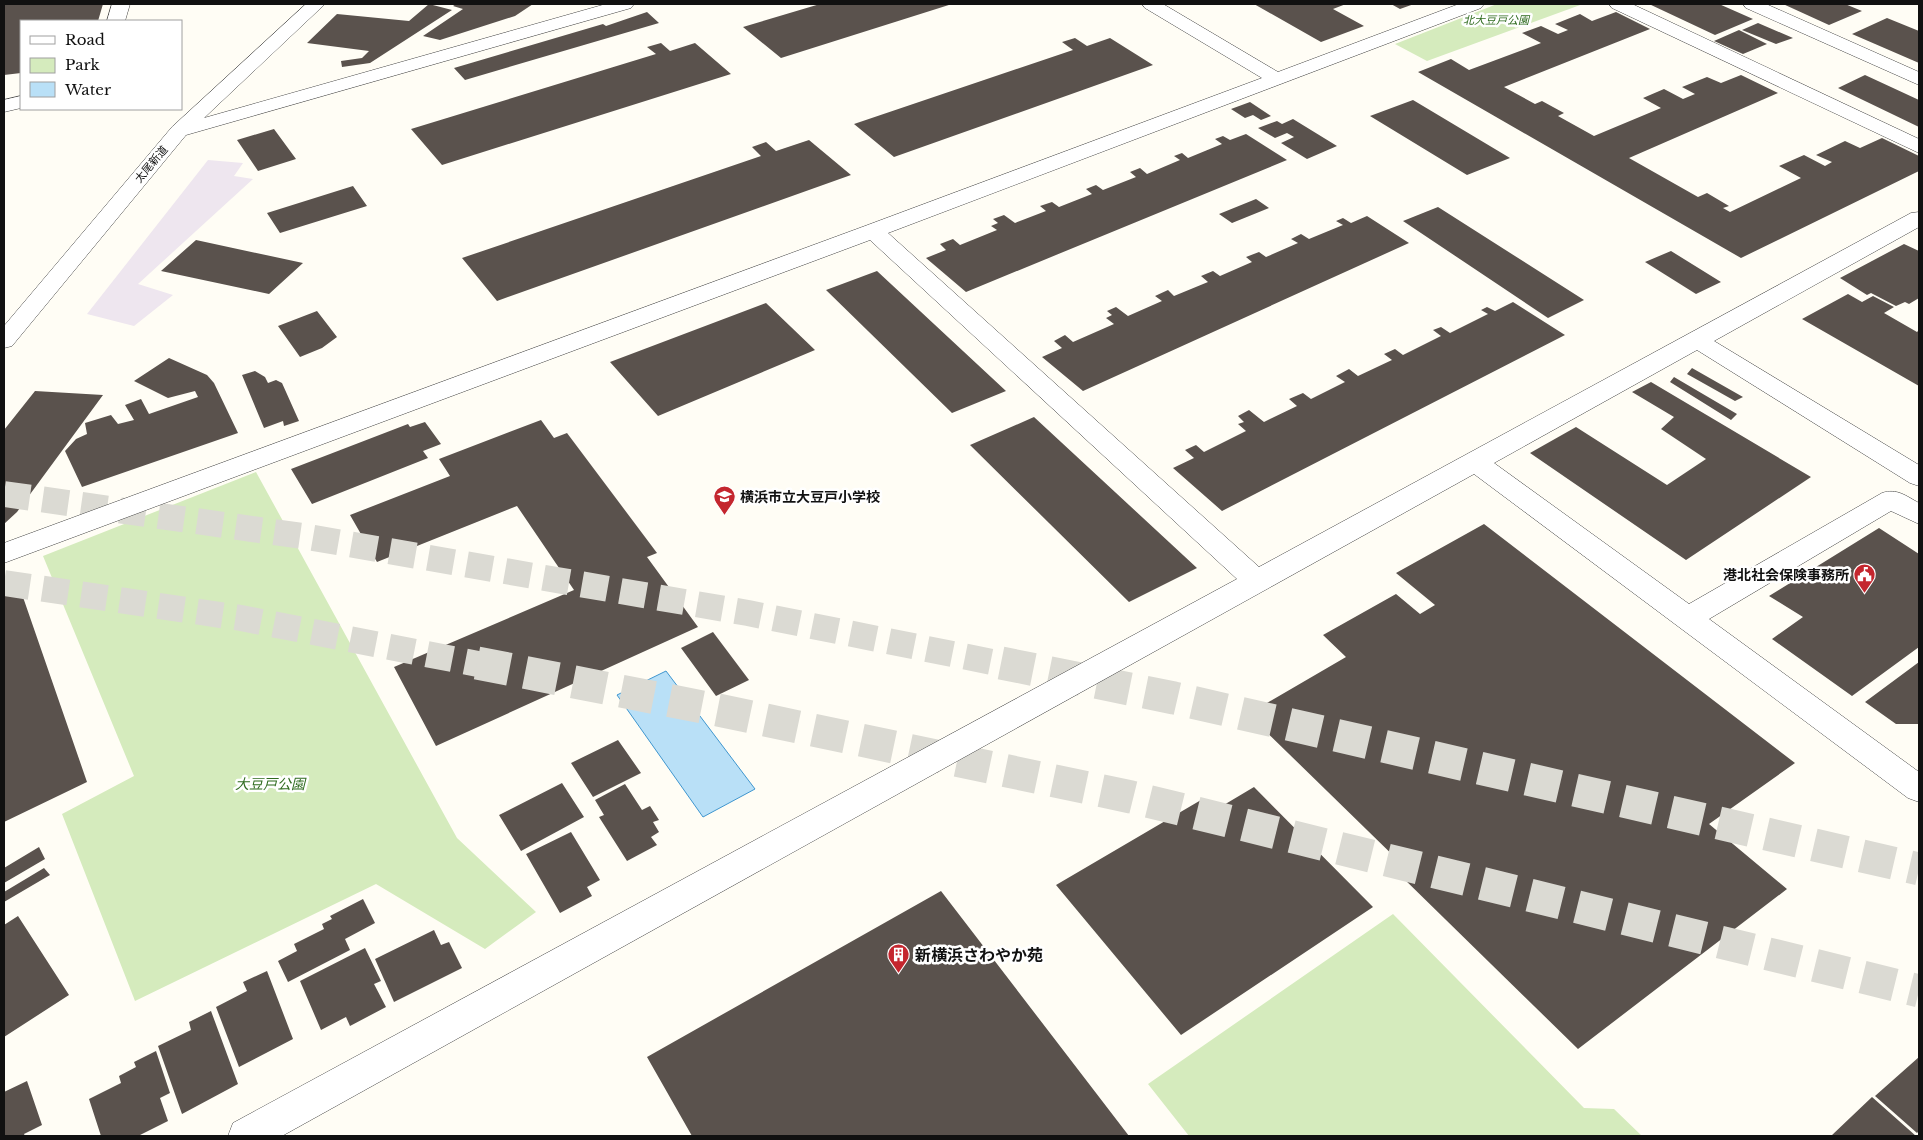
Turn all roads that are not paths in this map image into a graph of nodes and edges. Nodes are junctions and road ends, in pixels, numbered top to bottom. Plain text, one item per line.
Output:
1 (121, 4) edge
2 (316, 4) edge
3 (620, 4) edge
4 (1151, 4) edge
5 (1474, 4) edge
6 (1618, 4) edge
7 (1752, 4) edge
8 (116, 20) edge
9 (1277, 79) junction
10 (1919, 79) edge
11 (20, 102) edge
12 (4, 106) edge
13 (178, 132) junction
14 (1919, 147) edge
15 (1919, 218) edge
16 (873, 231) junction
17 (1695, 340) junction
18 (4, 341) edge
19 (1474, 461) junction
20 (1919, 477) edge
21 (1919, 515) edge
22 (4, 553) edge
23 (1257, 581) junction
24 (1688, 618) junction
25 (1919, 789) edge
26 (246, 1136) edge

1 - 8 street
2 - 13 street, 太尾新道
3 - 13 street
4 - 9 street
5 - 9 street
6 - 14 street
7 - 10 street
9 - 16 street
11 - 12 street
13 - 18 street, 太尾新道
15 - 17 street
16 - 22 street
16 - 23 street
17 - 19 street
17 - 20 street
19 - 23 street
19 - 24 street
21 - 24 street
23 - 26 street
24 - 25 street

